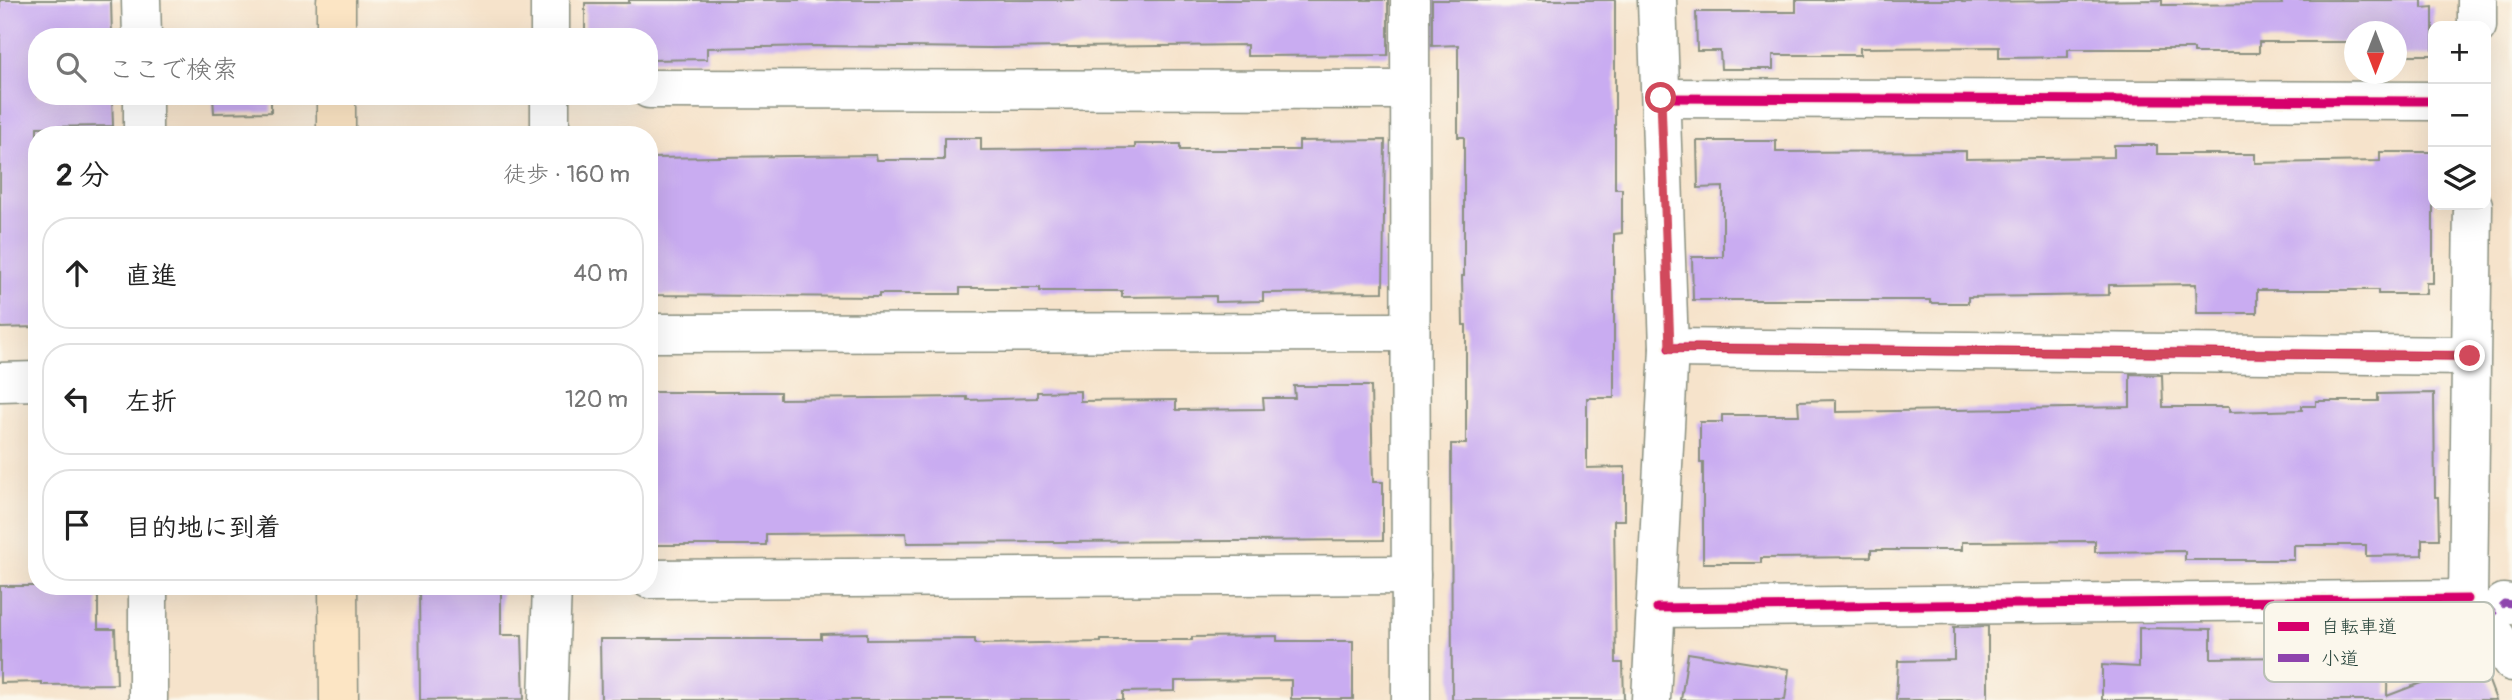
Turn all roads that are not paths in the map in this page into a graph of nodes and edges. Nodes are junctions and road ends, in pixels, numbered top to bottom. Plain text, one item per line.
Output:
1 (141, 0) edge
2 (336, 0) edge
3 (550, 0) edge
4 (1410, 0) edge
5 (1657, 0) edge
6 (2477, 0) edge
7 (2477, 21) edge
8 (142, 28) edge
9 (336, 28) edge
10 (550, 28) edge
11 (658, 89) edge
12 (1409, 90) junction
13 (1661, 98) junction
14 (2428, 101) edge
15 (143, 105) edge
16 (336, 105) edge
17 (550, 105) edge
18 (143, 126) edge
19 (336, 126) edge
20 (550, 126) edge
21 (2473, 210) edge
22 (1410, 332) junction
23 (658, 333) edge
24 (1670, 348) junction
25 (2470, 356) junction
26 (28, 381) edge
27 (0, 382) edge
28 (1411, 575) junction
29 (658, 579) edge
30 (148, 595) edge
31 (338, 595) edge
32 (552, 595) edge
33 (2488, 602) edge
34 (2264, 607) edge
35 (1657, 608) junction
36 (2494, 621) edge
37 (2512, 662) edge
38 (148, 700) edge
39 (339, 700) edge
40 (548, 700) edge
41 (1411, 700) edge
42 (1651, 700) edge

1 - 8 street
2 - 9 street
3 - 10 street
4 - 12 street
5 - 13 street
6 - 7 street
11 - 12 street
12 - 22 street
13 - 14 street
13 - 24 street
15 - 18 street
16 - 19 street
17 - 20 street
21 - 25 street
22 - 23 street
22 - 28 street
24 - 25 street
24 - 35 street
25 - 33 street
26 - 27 street
28 - 29 street
28 - 41 street
30 - 38 street
31 - 39 street
32 - 40 street
34 - 35 street
35 - 42 street
36 - 37 street

